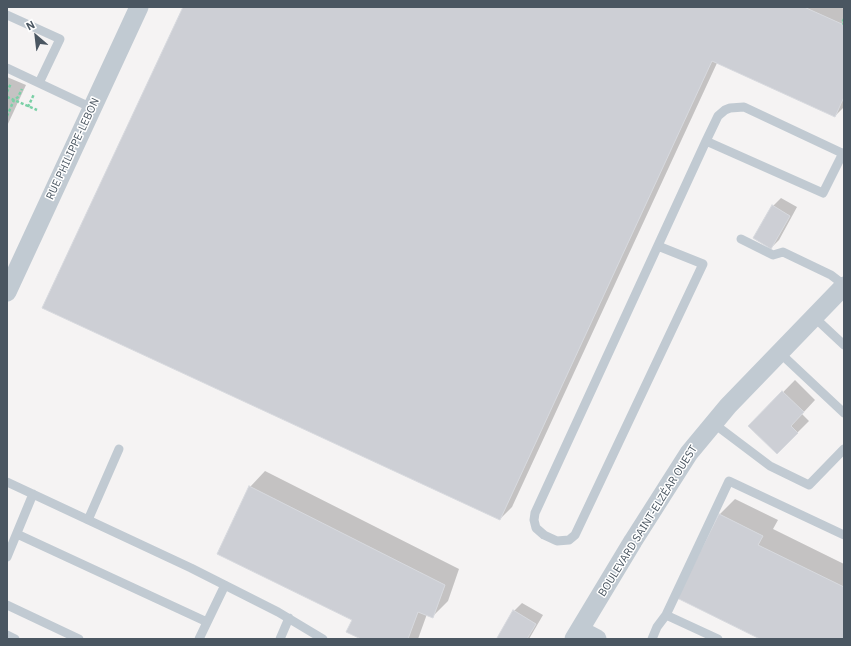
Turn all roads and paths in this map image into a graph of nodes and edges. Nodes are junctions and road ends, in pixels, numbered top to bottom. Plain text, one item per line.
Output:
1 (135, 8) edge
2 (7, 15) edge
3 (844, 19) edge
4 (844, 24) edge
5 (7, 68) edge
6 (40, 83) junction
7 (7, 97) edge
8 (14, 100) junction
9 (92, 108) junction
10 (36, 110) dead end
11 (7, 116) edge
12 (706, 141) junction
13 (843, 154) edge
14 (741, 239) dead end
15 (658, 246) junction
16 (844, 286) edge
17 (7, 292) edge
18 (814, 317) junction
19 (844, 345) edge
20 (780, 353) junction
21 (844, 413) edge
22 (713, 423) junction
23 (844, 449) edge
24 (119, 450) dead end
25 (7, 482) edge
26 (33, 494) junction
27 (88, 520) junction
28 (17, 534) junction
29 (844, 535) edge
30 (7, 557) edge
31 (225, 585) junction
32 (7, 605) edge
33 (666, 615) junction
34 (289, 618) junction
35 (207, 622) junction
36 (7, 635) edge
37 (577, 635) edge
38 (15, 639) edge
39 (79, 639) edge
40 (199, 639) edge
41 (280, 639) edge
42 (323, 639) edge
43 (597, 639) edge
44 (652, 639) edge
45 (718, 639) edge

1 - 9 street, RUE PHILIPPE-LEBON
2 - 6 lane
3 - 4 path
5 - 6 lane
6 - 9 lane
7 - 8 path
8 - 10 path
8 - 11 path
9 - 17 street, RUE PHILIPPE-LEBON
12 - 13 lane
12 - 13 lane
12 - 15 lane
14 - 16 lane
15 - 15 lane
16 - 18 street, BOULEVARD SAINT-ELZÉAR OUEST
18 - 19 lane
18 - 20 street, BOULEVARD SAINT-ELZÉAR OUEST
20 - 21 lane
20 - 22 street, BOULEVARD SAINT-ELZÉAR OUEST
22 - 23 lane
22 - 37 street, BOULEVARD SAINT-ELZÉAR OUEST
24 - 27 lane
25 - 26 lane
26 - 27 lane
26 - 28 lane
27 - 31 lane
28 - 30 lane
28 - 35 lane
29 - 33 lane
31 - 34 lane
31 - 35 lane
32 - 39 lane
33 - 44 lane
33 - 45 lane
34 - 41 lane
34 - 42 lane
35 - 40 lane
36 - 38 lane
37 - 43 street

